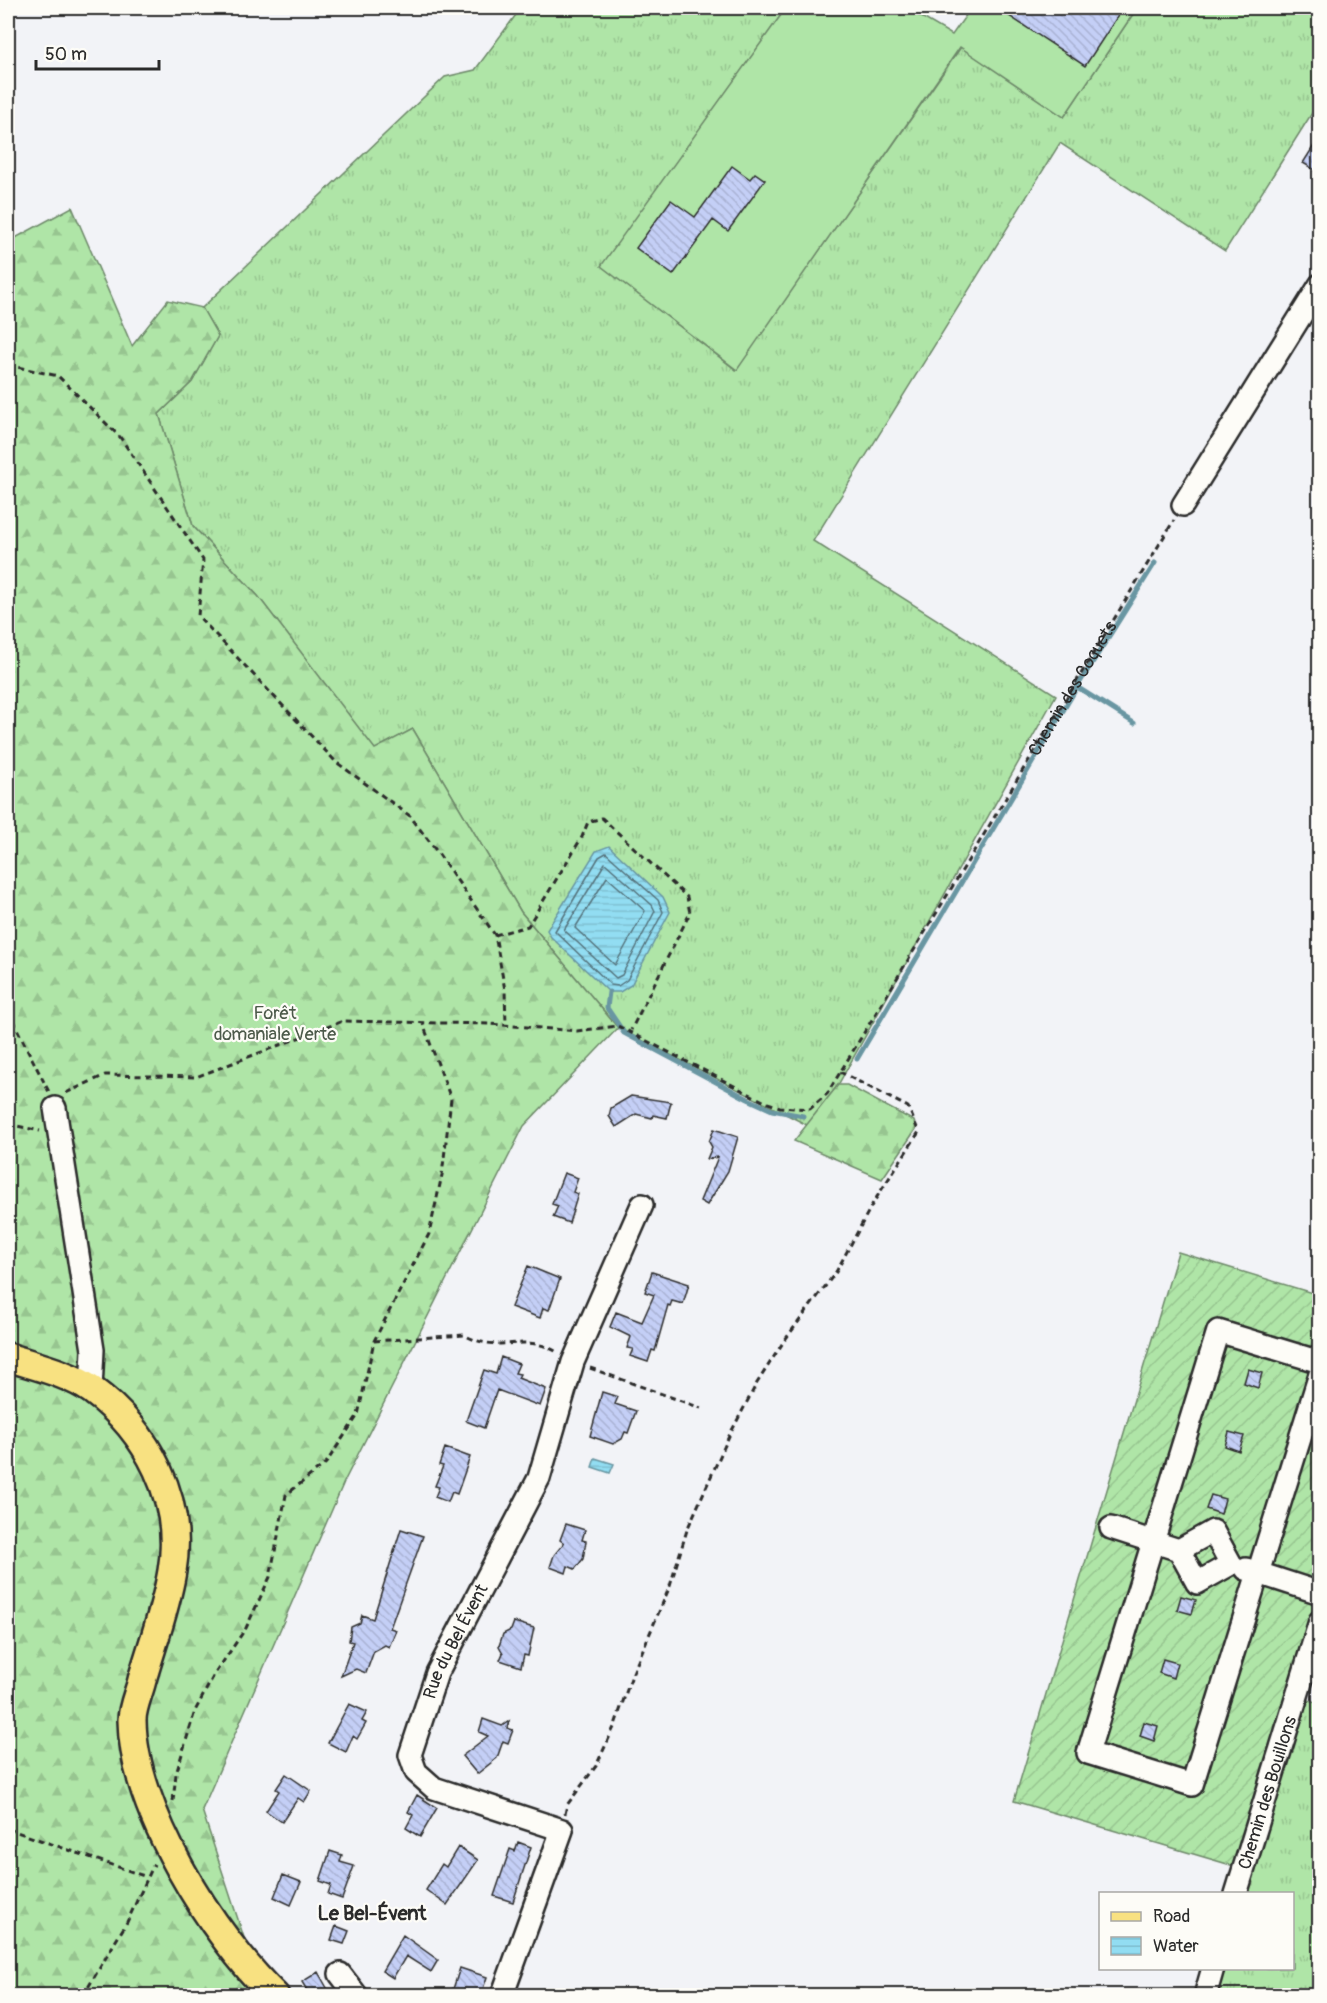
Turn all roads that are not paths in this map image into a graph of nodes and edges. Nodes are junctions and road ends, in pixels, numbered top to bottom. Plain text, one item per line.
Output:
1 (1320, 285) edge
2 (1183, 506) road end
3 (54, 1103) road end
4 (642, 1205) dead end
5 (8, 1357) edge
6 (1320, 1362) edge
7 (1320, 1374) edge
8 (91, 1389) junction
9 (1111, 1528) dead end
10 (1153, 1542) junction
11 (1179, 1550) junction
12 (1231, 1564) junction
13 (1258, 1573) junction
14 (1320, 1593) edge
15 (1320, 1621) edge
16 (1236, 1892) edge
17 (1212, 1970) edge
18 (340, 1974) dead end
19 (275, 1995) edge
20 (357, 1995) edge
21 (502, 1995) edge
22 (1205, 1995) edge

1 - 2 street
3 - 8 street
4 - 21 street, Rue du Bel Évent
5 - 8 main road
6 - 10 street
7 - 13 street
8 - 19 main road
9 - 10 street
10 - 11 street
10 - 13 street
11 - 12 street
11 - 12 street
12 - 13 street
13 - 14 street
15 - 16 street, Chemin des Bouillons
17 - 22 street
18 - 20 street

